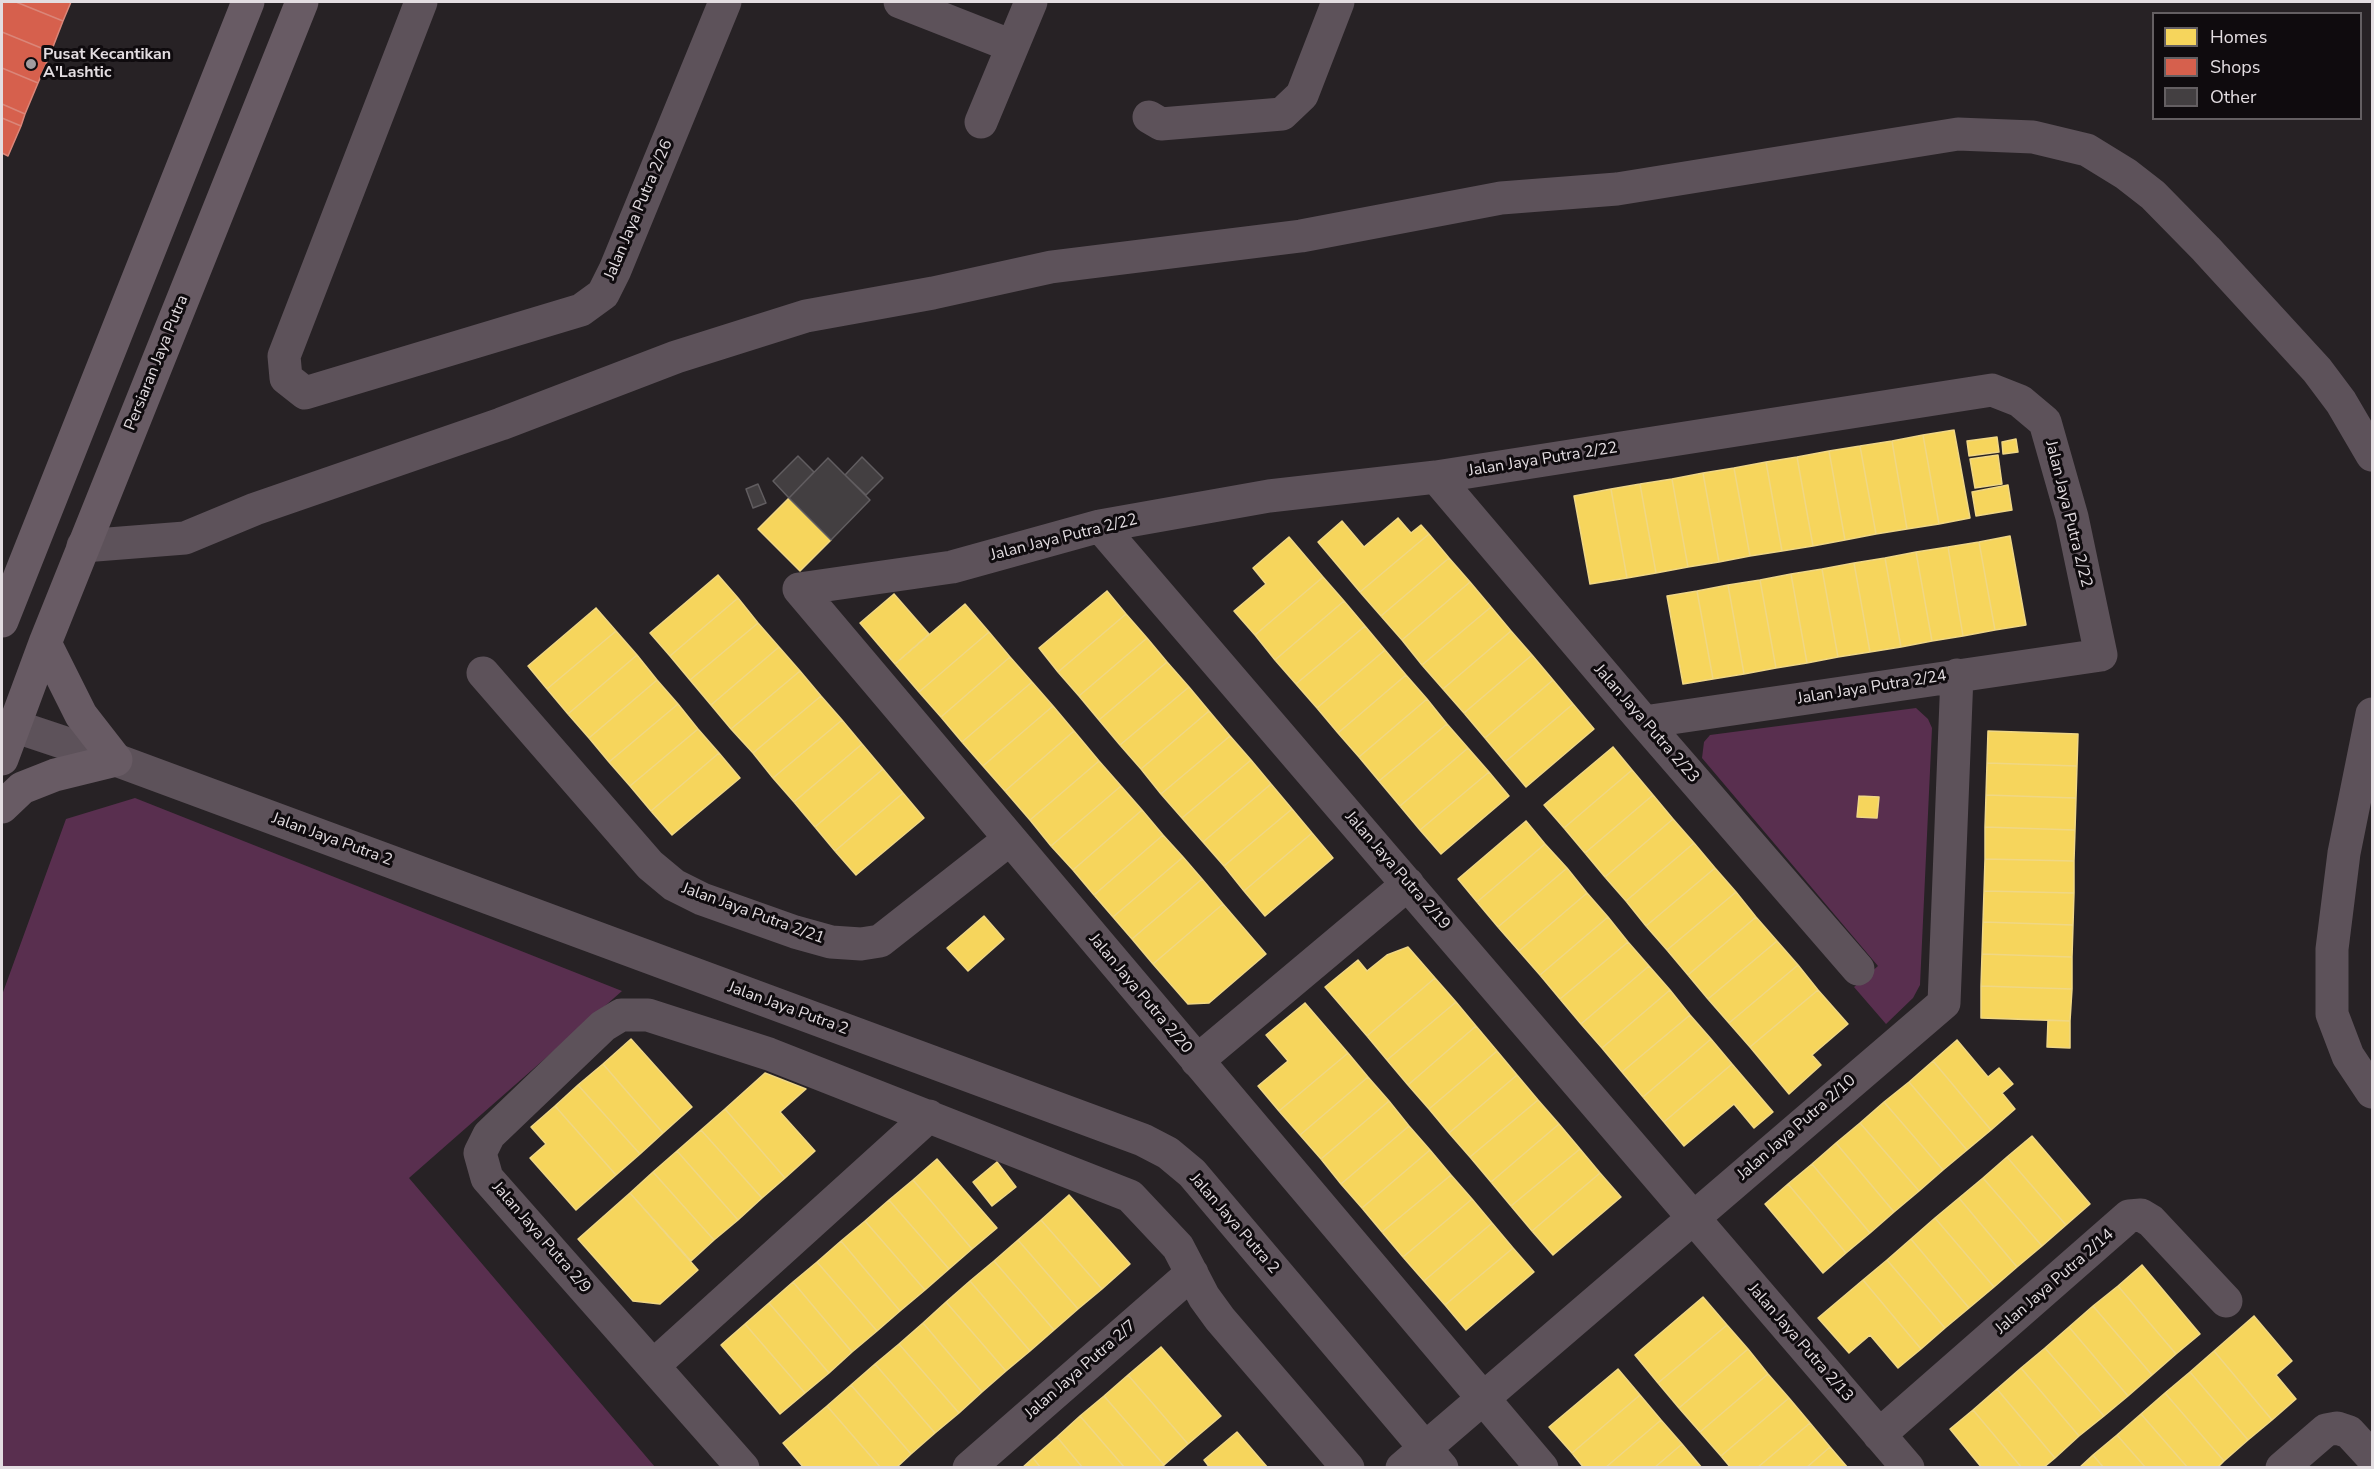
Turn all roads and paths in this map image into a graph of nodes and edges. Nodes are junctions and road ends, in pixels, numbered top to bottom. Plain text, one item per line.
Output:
1 (248, 2) edge
2 (302, 2) edge
3 (421, 2) edge
4 (725, 2) edge
5 (900, 2) edge
6 (1031, 2) edge
7 (1338, 2) edge
8 (1012, 46) junction
9 (1149, 117) dead end
10 (981, 122) dead end
11 (2373, 455) edge
12 (1436, 477) junction
13 (1100, 526) junction
14 (83, 546) junction
15 (799, 589) joint
16 (2, 621) edge
17 (45, 642) junction
18 (2101, 655) joint
19 (483, 673) dead end
20 (1957, 675) junction
21 (2373, 714) edge
22 (6, 722) edge
23 (1644, 722) junction
24 (2, 759) edge
25 (116, 760) junction
26 (2, 807) edge
27 (1010, 839) junction
28 (1408, 884) junction
29 (1858, 969) dead end
30 (1197, 1061) junction
31 (2373, 1092) edge
32 (929, 1116) junction
33 (1694, 1218) junction
34 (1192, 1273) junction
35 (2226, 1301) dead end
36 (653, 1366) junction
37 (1483, 1398) junction
38 (1880, 1435) junction
39 (2373, 1457) edge
40 (1423, 1461) edge
41 (743, 1467) edge
42 (969, 1467) edge
43 (1348, 1467) edge
44 (1542, 1467) edge
45 (1908, 1467) edge
46 (2282, 1467) edge

1 - 16 main road
2 - 14 main road, Persiaran Jaya Putra
3 - 4 street, Jalan Jaya Putra 2/26
5 - 8 street
6 - 8 street
7 - 9 street
8 - 10 street
11 - 14 street
12 - 13 street, Jalan Jaya Putra 2/22
12 - 18 street, Jalan Jaya Putra 2/22
12 - 23 street, Jalan Jaya Putra 2/23
13 - 15 street, Jalan Jaya Putra 2/22
13 - 28 street, Jalan Jaya Putra 2/19
14 - 17 main road, Persiaran Jaya Putra
15 - 27 street, Jalan Jaya Putra 2/20
17 - 22 main road, Persiaran Jaya Putra
17 - 25 main road
18 - 20 street, Jalan Jaya Putra 2/24
19 - 27 street, Jalan Jaya Putra 2/21
20 - 23 street, Jalan Jaya Putra 2/24
20 - 33 street, Jalan Jaya Putra 2/10
21 - 31 street
22 - 24 main road, Persiaran Jaya Putra
22 - 25 street, Jalan Jaya Putra 2
23 - 29 street, Jalan Jaya Putra 2/23
25 - 26 main road
25 - 40 street, Jalan Jaya Putra 2
27 - 30 street, Jalan Jaya Putra 2/20
28 - 30 street
28 - 33 street, Jalan Jaya Putra 2/19
30 - 37 street, Jalan Jaya Putra 2/20
32 - 34 street
32 - 36 street
32 - 36 street, Jalan Jaya Putra 2/9
33 - 37 street, Jalan Jaya Putra 2/10
33 - 38 street, Jalan Jaya Putra 2/13
34 - 42 street, Jalan Jaya Putra 2/7
34 - 43 street
35 - 38 street, Jalan Jaya Putra 2/14
36 - 41 street, Jalan Jaya Putra 2/9
37 - 40 street, Jalan Jaya Putra 2/10
37 - 44 street, Jalan Jaya Putra 2/20
38 - 45 street, Jalan Jaya Putra 2/13
39 - 46 street

